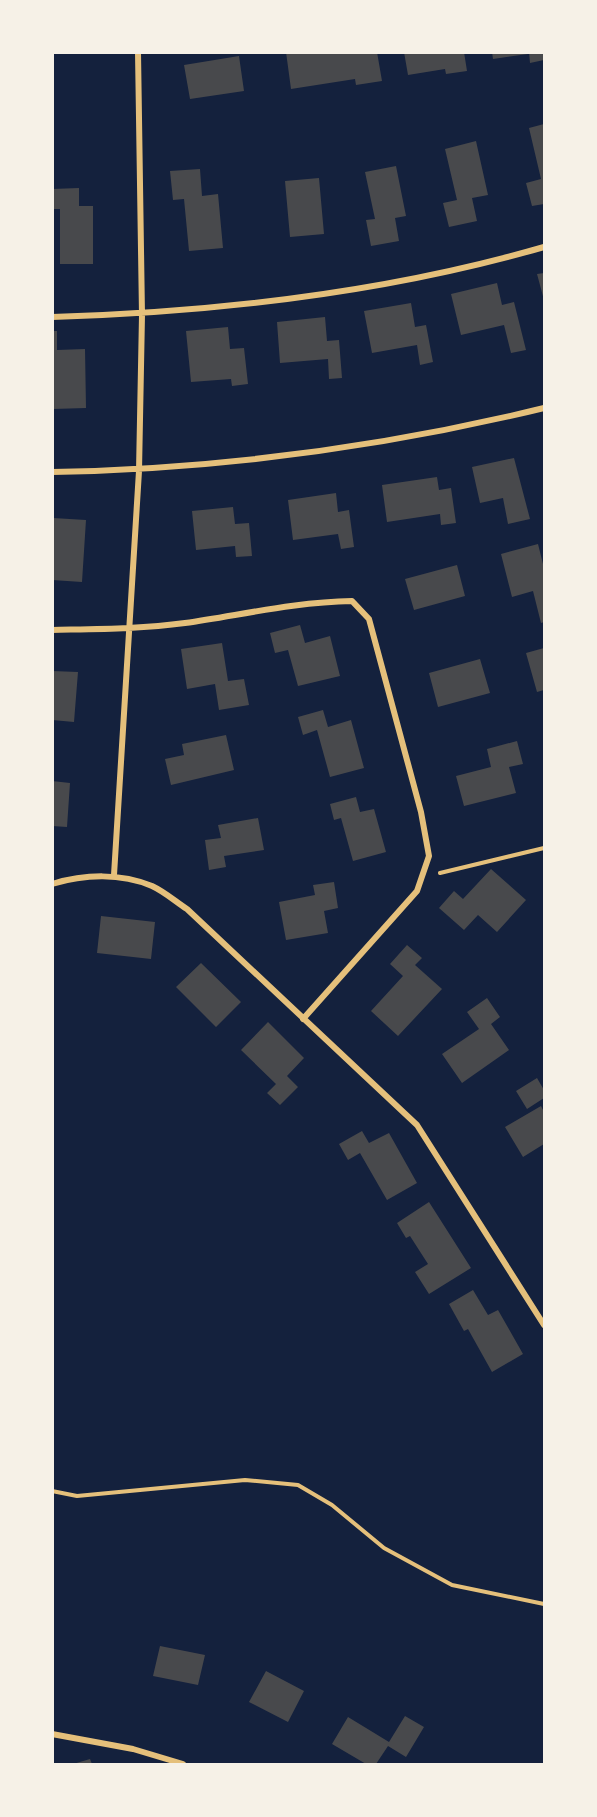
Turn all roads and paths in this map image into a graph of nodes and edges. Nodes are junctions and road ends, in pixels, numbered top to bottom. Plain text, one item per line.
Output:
1 (138, 52) edge
2 (544, 247) edge
3 (142, 315) junction
4 (52, 317) edge
5 (544, 408) edge
6 (139, 471) junction
7 (52, 472) edge
8 (128, 628) junction
9 (52, 630) edge
10 (544, 848) edge
11 (114, 875) junction
12 (422, 878) junction
13 (52, 884) edge
14 (303, 1019) junction
15 (544, 1325) edge
16 (52, 1491) edge
17 (544, 1604) edge
18 (52, 1734) edge
19 (183, 1764) edge

1 - 3 street
2 - 3 street
3 - 4 street
3 - 6 street
5 - 6 street
6 - 7 street
6 - 8 street
8 - 9 street
8 - 11 street
8 - 12 street
10 - 12 path
11 - 13 street
11 - 14 street
12 - 14 street
14 - 15 street
16 - 17 path
18 - 19 street

